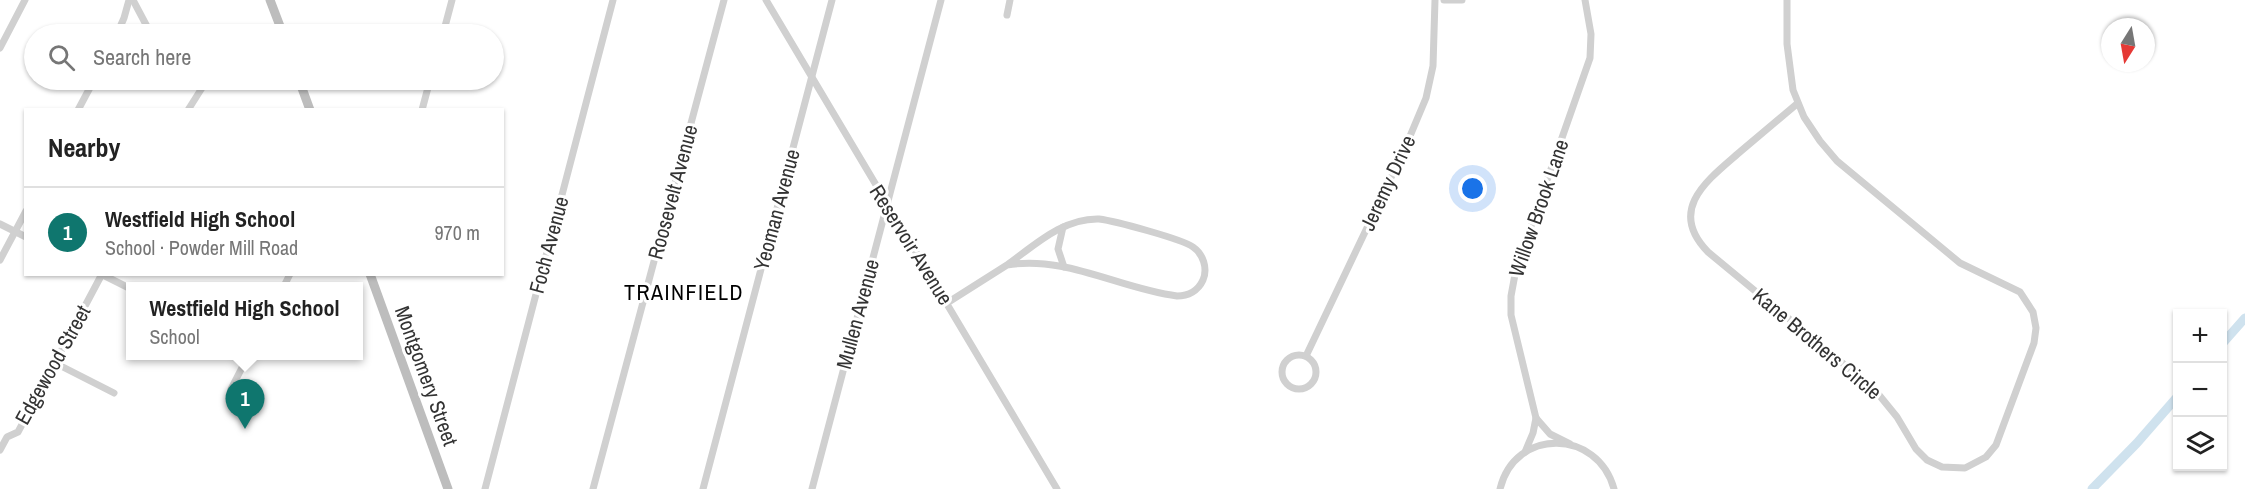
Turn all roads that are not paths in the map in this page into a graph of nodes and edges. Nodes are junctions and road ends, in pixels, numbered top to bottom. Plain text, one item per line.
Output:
1 (25, 0) edge
2 (129, 0) edge
3 (133, 0) edge
4 (270, 0) edge
5 (452, 0) edge
6 (613, 0) edge
7 (724, 0) edge
8 (766, 0) edge
9 (832, 0) edge
10 (941, 0) edge
11 (1010, 0) edge
12 (1435, 0) edge
13 (1444, 0) edge
14 (1462, 0) edge
15 (1585, 0) edge
16 (1787, 0) edge
17 (1006, 15) dead end
18 (121, 24) edge
19 (144, 24) edge
20 (279, 24) edge
21 (445, 24) edge
22 (0, 48) edge
23 (811, 80) junction
24 (89, 90) edge
25 (201, 90) edge
26 (303, 90) edge
27 (427, 90) edge
28 (1798, 104) junction
29 (79, 108) edge
30 (189, 108) edge
31 (309, 108) edge
32 (423, 108) edge
33 (887, 205) junction
34 (24, 215) edge
35 (0, 225) edge
36 (1063, 227) junction
37 (15, 232) junction
38 (24, 236) edge
39 (0, 260) edge
40 (1007, 265) junction
41 (1064, 267) junction
42 (101, 276) edge
43 (104, 276) edge
44 (371, 276) edge
45 (376, 276) edge
46 (374, 286) junction
47 (126, 287) edge
48 (947, 303) junction
49 (1306, 356) junction
50 (246, 360) edge
51 (55, 363) junction
52 (231, 388) dead end
53 (114, 393) dead end
54 (1536, 418) junction
55 (1569, 444) junction
56 (0, 450) edge
57 (1524, 453) junction
58 (448, 489) edge
59 (485, 489) edge
60 (593, 489) edge
61 (703, 489) edge
62 (812, 489) edge
63 (1057, 489) edge
64 (1500, 489) edge
65 (1614, 489) edge

1 - 22 street
2 - 18 street
3 - 19 street
4 - 20 main road
5 - 21 street
6 - 59 street, Foch Avenue
7 - 60 street, Roosevelt Avenue
8 - 23 street, Reservoir Avenue
9 - 23 street, Yeoman Avenue
10 - 33 street, Mullen Avenue
11 - 17 street
12 - 49 street, Jeremy Drive
13 - 14 street
15 - 54 street, Willow Brook Lane
16 - 28 street, Kane Brothers Circle
23 - 33 street, Reservoir Avenue
23 - 61 street, Yeoman Avenue
24 - 29 street
25 - 30 street
26 - 31 main road
27 - 32 street
28 - 28 street, Kane Brothers Circle
33 - 48 street, Reservoir Avenue
33 - 62 street, Mullen Avenue
34 - 37 street
35 - 37 street
36 - 40 street
36 - 41 street
36 - 41 street
37 - 38 street
37 - 39 street
40 - 41 street
40 - 48 street
42 - 51 street, Edgewood Street
43 - 47 street
44 - 46 main road, Montgomery Street
45 - 46 street
46 - 58 main road, Montgomery Street
48 - 63 street, Reservoir Avenue
49 - 49 street
50 - 52 street
51 - 53 street
51 - 56 street, Edgewood Street
54 - 55 street
54 - 57 street
55 - 57 street
55 - 65 street
57 - 64 street

